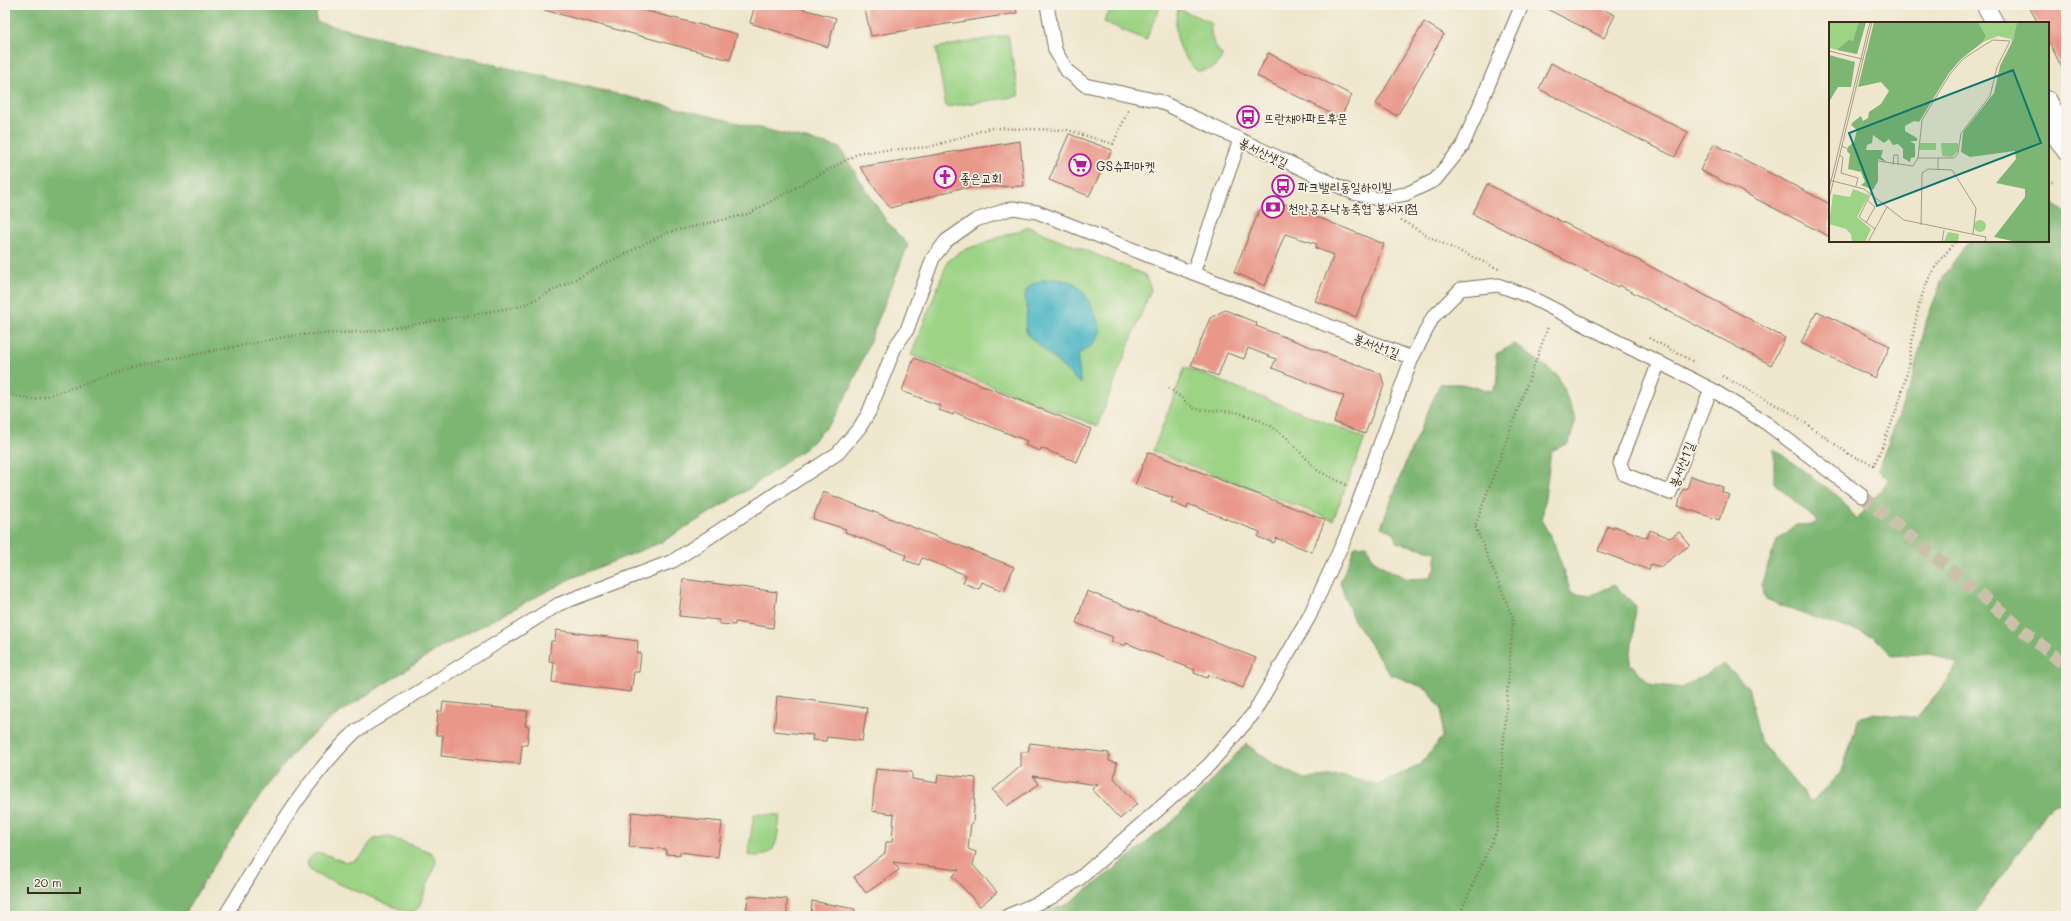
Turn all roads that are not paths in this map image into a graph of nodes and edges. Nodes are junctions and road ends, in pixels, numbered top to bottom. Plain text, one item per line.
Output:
1 (1047, 5) edge
2 (1522, 5) edge
3 (1985, 5) edge
4 (1998, 5) edge
5 (1994, 22) edge
6 (2006, 22) edge
7 (2049, 102) edge
8 (2049, 126) edge
9 (2066, 132) edge
10 (1240, 140) junction
11 (2066, 152) edge
12 (1193, 273) junction
13 (1412, 358) junction
14 (1659, 362) junction
15 (1712, 390) junction
16 (1862, 496) tunnel mouth
17 (224, 916) edge
18 (1007, 916) edge

1 - 10 street, 봉서산샛길
2 - 10 street, 봉서산샛길
3 - 5 street
4 - 6 street
7 - 9 street
8 - 11 street
10 - 12 street
12 - 13 street, 봉서산1길
12 - 17 street, 봉서산1길
13 - 14 street, 봉서산1길
13 - 18 street
14 - 15 street, 봉서산1길
14 - 15 street, 봉서산1길
15 - 16 street, 봉서산1길

